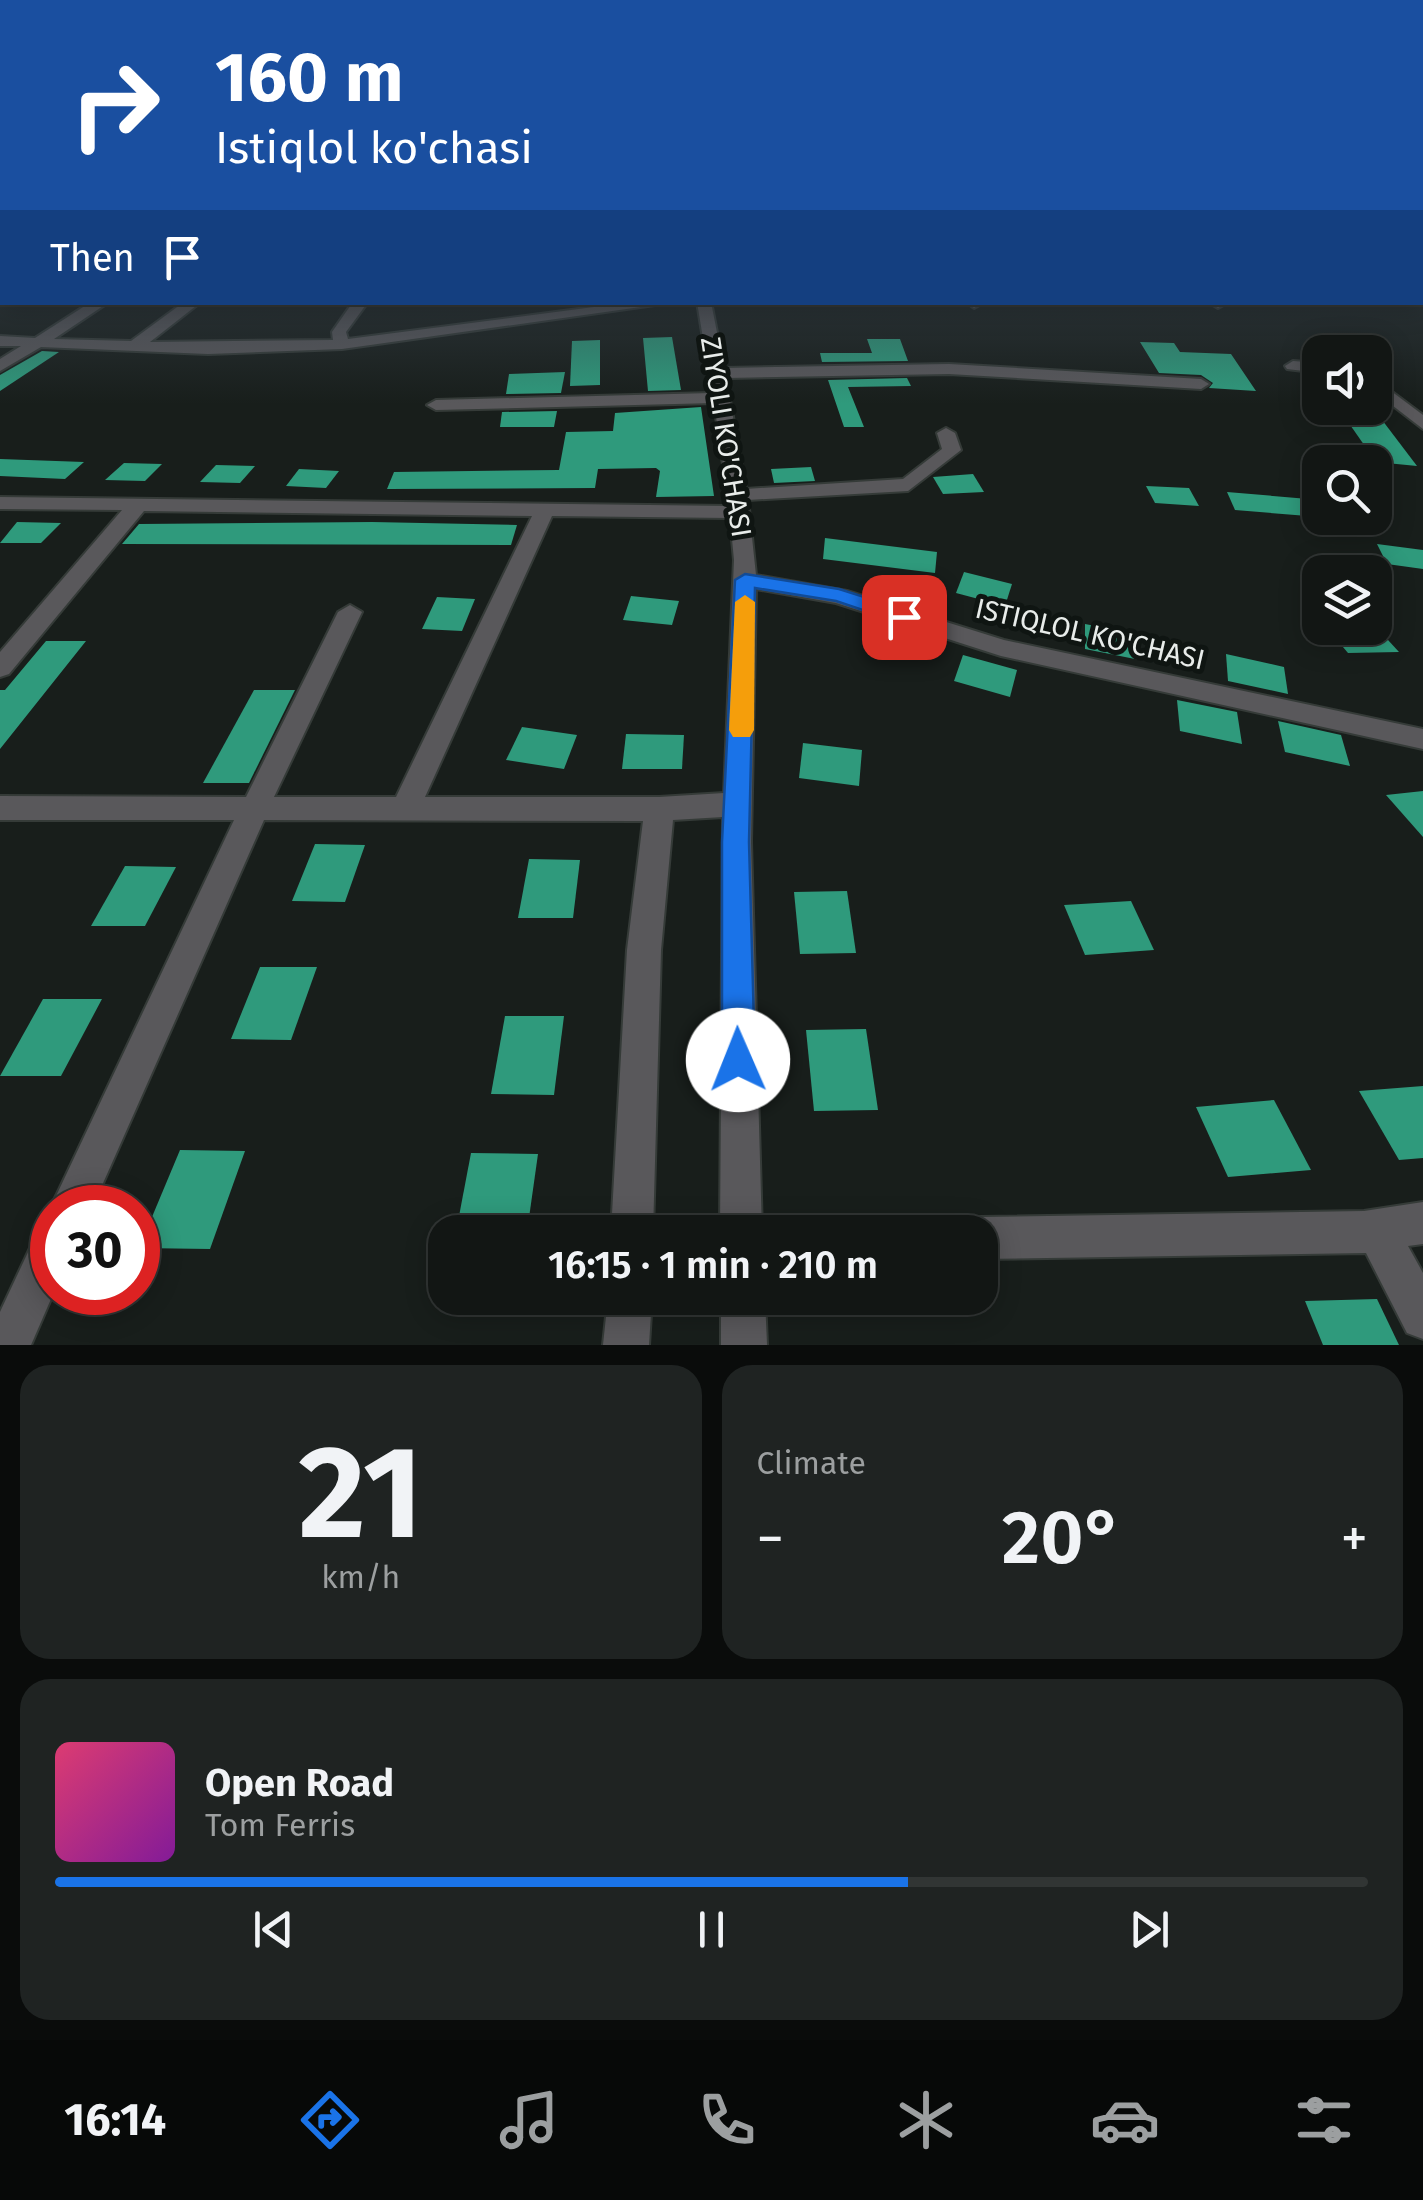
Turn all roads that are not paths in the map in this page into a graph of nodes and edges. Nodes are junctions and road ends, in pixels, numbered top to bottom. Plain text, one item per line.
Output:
1 (97, 305) edge
2 (190, 305) edge
3 (359, 305) edge
4 (645, 305) edge
5 (705, 305) edge
6 (0, 341) edge
7 (36, 343) junction
8 (342, 344) junction
9 (136, 346) junction
10 (0, 366) edge
11 (1293, 366) dead end
12 (1302, 367) edge
13 (1201, 384) dead end
14 (719, 386) junction
15 (1392, 398) edge
16 (436, 405) dead end
17 (1423, 424) edge
18 (946, 433) dead end
19 (0, 503) edge
20 (739, 504) junction
21 (138, 505) junction
22 (544, 510) junction
23 (745, 580) junction
24 (350, 612) dead end
25 (0, 668) edge
26 (1423, 739) edge
27 (737, 804) junction
28 (255, 807) junction
29 (0, 808) edge
30 (405, 808) junction
31 (659, 809) junction
32 (82, 1185) edge
33 (633, 1215) edge
34 (741, 1215) edge
35 (1423, 1223) edge
36 (1378, 1230) junction
37 (998, 1238) edge
38 (30, 1296) edge
39 (629, 1315) edge
40 (743, 1315) edge
41 (1423, 1317) edge
42 (8, 1345) edge
43 (626, 1345) edge
44 (744, 1345) edge

1 - 7 street
2 - 9 street
3 - 8 street
4 - 8 street
5 - 14 street, ZIYOLI KO'CHASI
6 - 7 street
7 - 9 street
7 - 10 street
8 - 9 street
11 - 12 street
13 - 14 street
14 - 16 street
14 - 20 street, ZIYOLI KO'CHASI
15 - 17 street
18 - 20 street
19 - 21 street
20 - 22 street
20 - 23 street, ZIYOLI KO'CHASI
21 - 22 street
21 - 25 street
22 - 30 street
23 - 26 street, ISTIQLOL KO'CHASI
23 - 27 street, ZIYOLI KO'CHASI
24 - 28 street
27 - 31 street
27 - 34 street, ZIYOLI KO'CHASI
28 - 29 street
28 - 30 street
28 - 32 street
30 - 31 street
31 - 33 street
35 - 36 street
36 - 37 street
36 - 41 street
38 - 42 street
39 - 43 street
40 - 44 street

